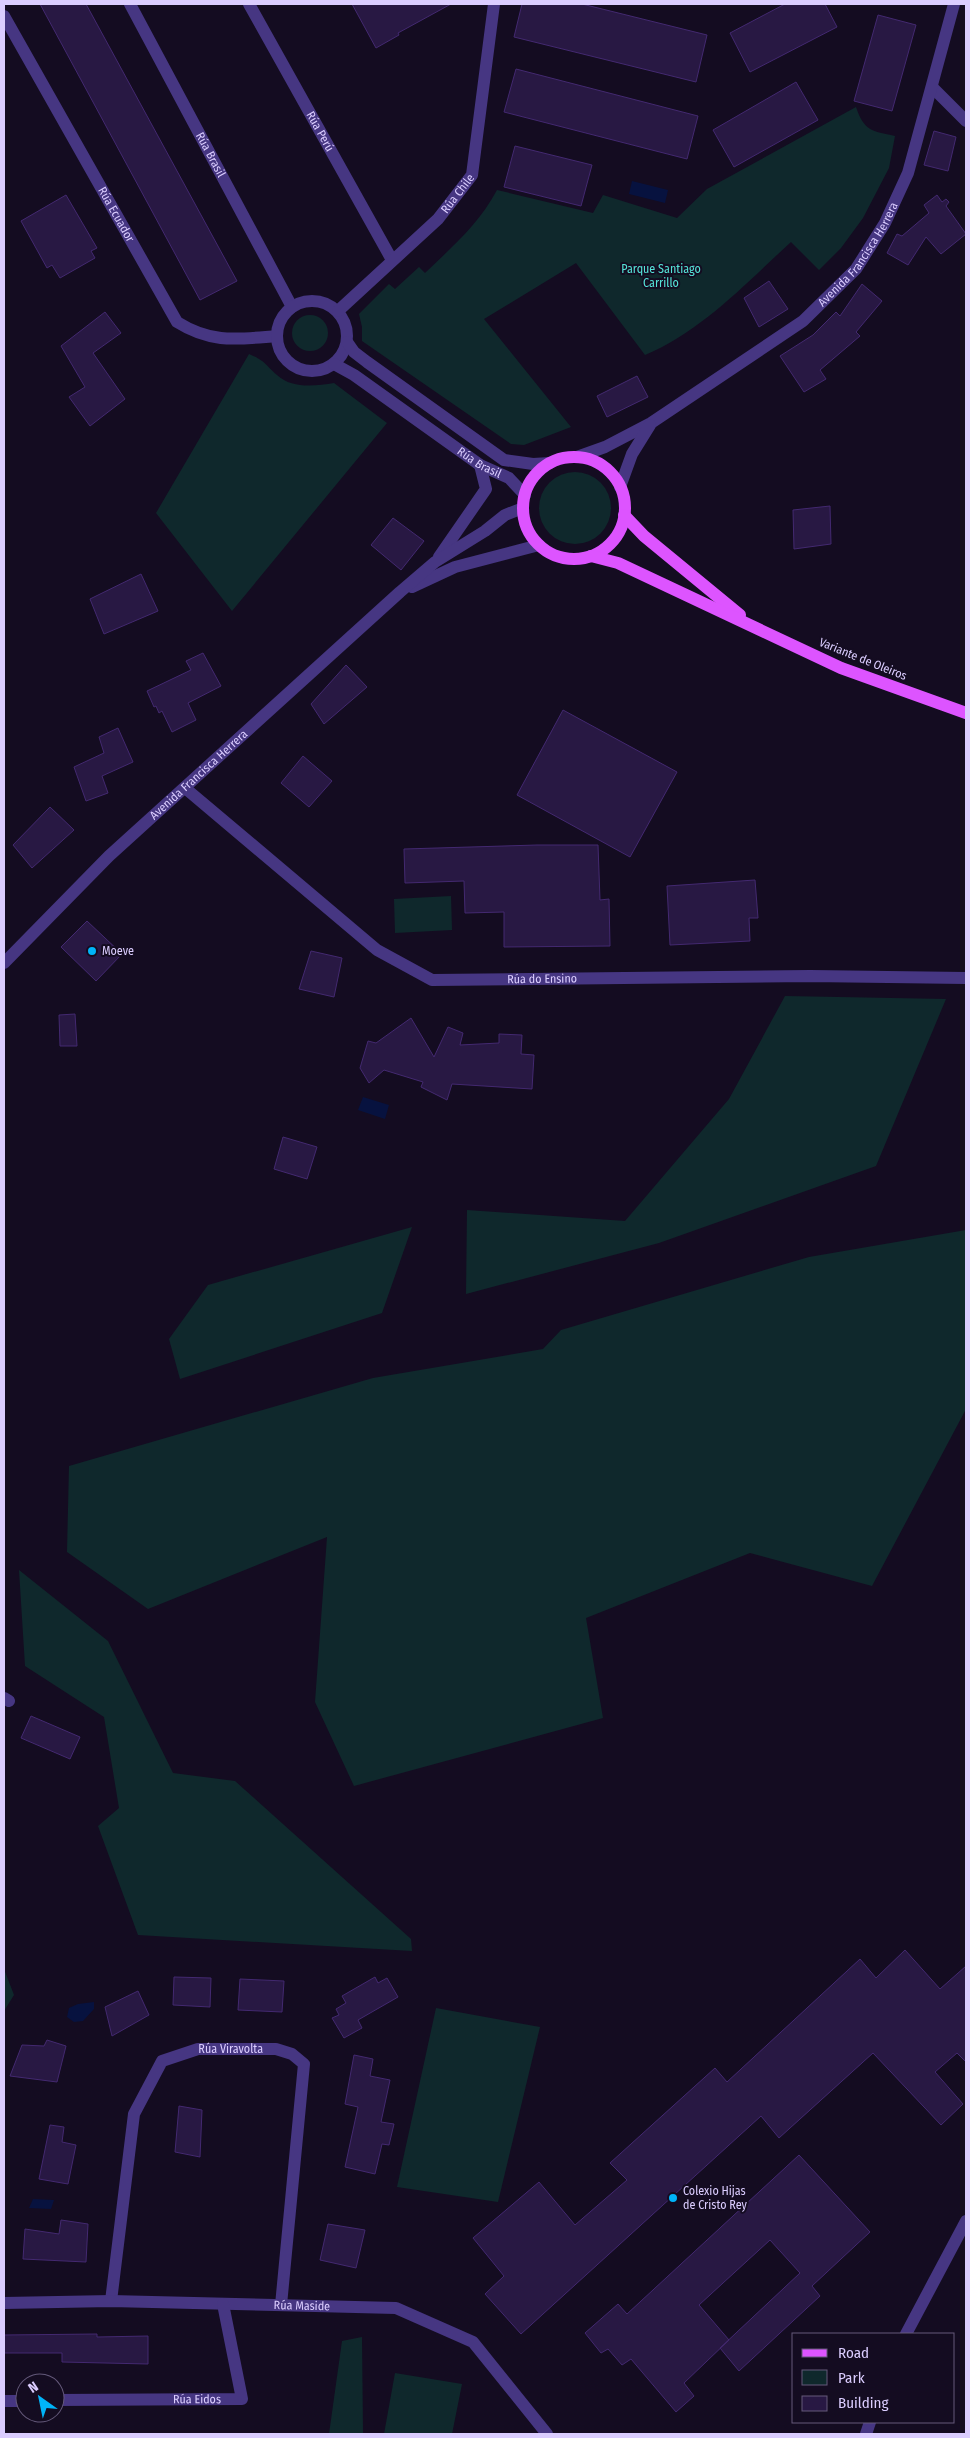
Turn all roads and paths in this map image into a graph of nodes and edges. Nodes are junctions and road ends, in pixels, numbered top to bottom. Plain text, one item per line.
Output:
1 (130, 4) edge
2 (249, 4) edge
3 (494, 4) edge
4 (954, 4) edge
5 (4, 16) edge
6 (932, 87) junction
7 (966, 121) edge
8 (392, 260) junction
9 (292, 307) junction
10 (338, 311) junction
11 (277, 336) junction
12 (347, 342) junction
13 (334, 364) junction
14 (651, 423) junction
15 (577, 457) junction
16 (550, 463) junction
17 (480, 465) junction
18 (620, 487) junction
19 (525, 494) junction
20 (523, 508) junction
21 (624, 514) junction
22 (539, 545) junction
23 (591, 556) junction
24 (435, 562) junction
25 (400, 592) junction
26 (752, 624) junction
27 (966, 713) edge
28 (185, 788) junction
29 (4, 963) edge
30 (966, 978) edge
31 (966, 2221) edge
32 (111, 2301) junction
33 (4, 2303) edge
34 (223, 2304) junction
35 (281, 2305) junction
36 (907, 2333) edge
37 (65, 2400) edge
38 (547, 2434) edge

1 - 9 street, Rúa Brasil
2 - 8 street, Rúa Perú
3 - 8 street, Rúa Chile
4 - 6 street, Avenida Francisca Herrera
5 - 11 street, Rúa Ecuador
6 - 7 street
6 - 14 street, Avenida Francisca Herrera
8 - 10 street, Rúa Chile
9 - 10 street
9 - 11 street
10 - 12 street
11 - 13 street
12 - 13 street
12 - 16 street, Rúa Brasil
13 - 17 street, Rúa Brasil
14 - 15 street, Avenida Francisca Herrera
14 - 18 street, Avenida Francisca Herrera
15 - 16 main road
15 - 18 main road
16 - 19 main road
17 - 19 street, Rúa Brasil
17 - 24 street, Avenida Francisca Herrera
18 - 21 main road
19 - 20 main road
20 - 22 main road
20 - 24 street, Avenida Francisca Herrera
21 - 23 main road
21 - 26 main road, Variante de Oleiros
22 - 23 main road
22 - 25 street, Avenida Francisca Herrera
23 - 26 main road, Variante de Oleiros
24 - 25 street, Avenida Francisca Herrera
25 - 28 street, Avenida Francisca Herrera
26 - 27 main road, Variante de Oleiros
28 - 29 street, Avenida Francisca Herrera
28 - 30 street, Rúa do Ensino
31 - 36 street
32 - 33 street, Rúa Maside
32 - 34 street, Rúa Maside
32 - 35 street, Rúa Viravolta
34 - 35 street, Rúa Maside
34 - 37 street, Rúa Eidos
35 - 38 street, Rúa Maside

